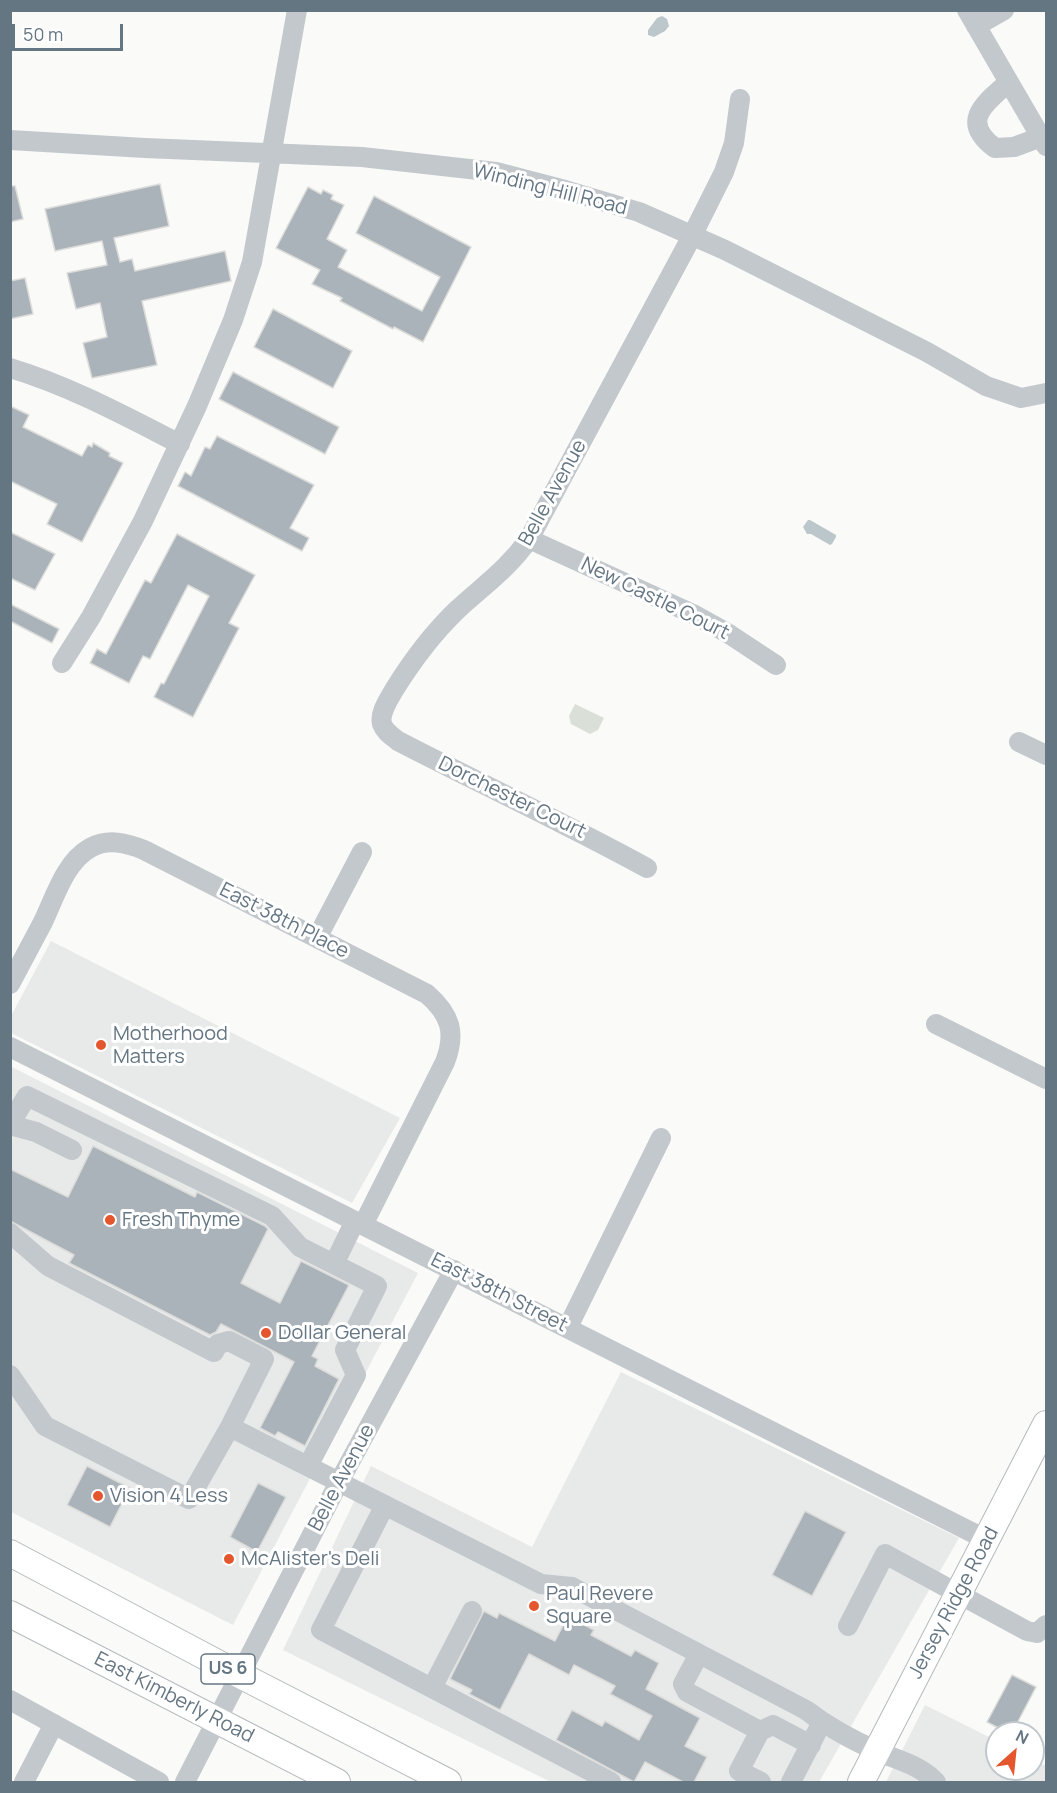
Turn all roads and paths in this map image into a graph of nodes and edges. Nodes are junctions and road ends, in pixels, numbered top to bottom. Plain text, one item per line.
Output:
1 (297, 10) edge
2 (1004, 10) edge
3 (972, 18) edge
4 (1010, 82) junction
5 (740, 99) dead end
6 (10, 140) edge
7 (1044, 142) edge
8 (270, 153) junction
9 (692, 236) junction
10 (10, 368) edge
11 (1047, 393) edge
12 (180, 444) junction
13 (529, 539) junction
14 (62, 663) dead end
15 (776, 665) dead end
16 (382, 724) joint
17 (1019, 742) dead end
18 (1047, 755) edge
19 (362, 852) dead end
20 (647, 868) dead end
21 (317, 938) junction
22 (10, 984) edge
23 (936, 1024) dead end
24 (10, 1047) edge
25 (1047, 1079) edge
26 (10, 1125) edge
27 (661, 1138) dead end
28 (72, 1150) dead end
29 (359, 1223) junction
30 (10, 1233) edge
31 (334, 1264) junction
32 (454, 1270) junction
33 (568, 1327) junction
34 (10, 1375) edge
35 (1047, 1424) edge
36 (230, 1427) junction
37 (308, 1466) junction
38 (339, 1482) junction
39 (385, 1505) junction
40 (987, 1540) junction
41 (10, 1553) edge
42 (959, 1593) junction
43 (472, 1611) dead end
44 (10, 1614) edge
45 (1047, 1625) edge
46 (848, 1626) dead end
47 (699, 1654) junction
48 (240, 1675) junction
49 (432, 1688) junction
50 (10, 1700) edge
51 (217, 1721) junction
52 (822, 1722) junction
53 (54, 1724) junction
54 (760, 1731) junction
55 (811, 1746) junction
56 (877, 1751) junction
57 (27, 1782) edge
58 (159, 1782) edge
59 (184, 1782) edge
60 (337, 1782) edge
61 (448, 1782) edge
62 (611, 1782) edge
63 (761, 1782) edge
64 (791, 1782) edge
65 (861, 1782) edge
66 (936, 1782) edge

1 - 8 street
2 - 3 street
3 - 4 street
4 - 7 street
4 - 7 street
5 - 9 street, Belle Avenue
6 - 8 street, Winding Hill Road
8 - 9 street, Winding Hill Road
8 - 12 street
9 - 11 street, Winding Hill Road
9 - 13 street, Belle Avenue
10 - 12 street
12 - 14 street
13 - 15 street, New Castle Court
13 - 16 street, Belle Avenue
16 - 20 street, Dorchester Court
17 - 18 street
19 - 21 street
21 - 22 street, East 38th Place
21 - 29 street, East 38th Place
23 - 25 street
24 - 29 street, East 38th Street
26 - 28 street
26 - 31 street
27 - 33 street
29 - 31 street
29 - 32 street, East 38th Street
30 - 36 street
31 - 37 street
32 - 33 street, East 38th Street
32 - 38 street, Belle Avenue
33 - 40 street, East 38th Street
34 - 36 street
35 - 40 main road, Jersey Ridge Road
36 - 37 street
37 - 38 street
38 - 39 street
38 - 48 street, Belle Avenue
39 - 47 street
39 - 49 street
40 - 42 main road, Jersey Ridge Road
41 - 48 main road, US 6
42 - 45 street
42 - 46 street
42 - 56 main road, Jersey Ridge Road
43 - 49 street
44 - 51 main road, East Kimberly Road / US 6
47 - 52 street
47 - 54 street
48 - 51 street, Belle Avenue
48 - 61 main road, US 6
49 - 62 street
50 - 53 street
51 - 59 street, Belle Avenue
51 - 60 main road, East Kimberly Road / US 6
52 - 55 street
52 - 56 street
53 - 57 street
53 - 58 street
54 - 55 street
54 - 63 street
55 - 64 street
56 - 65 main road, Jersey Ridge Road
56 - 66 street

